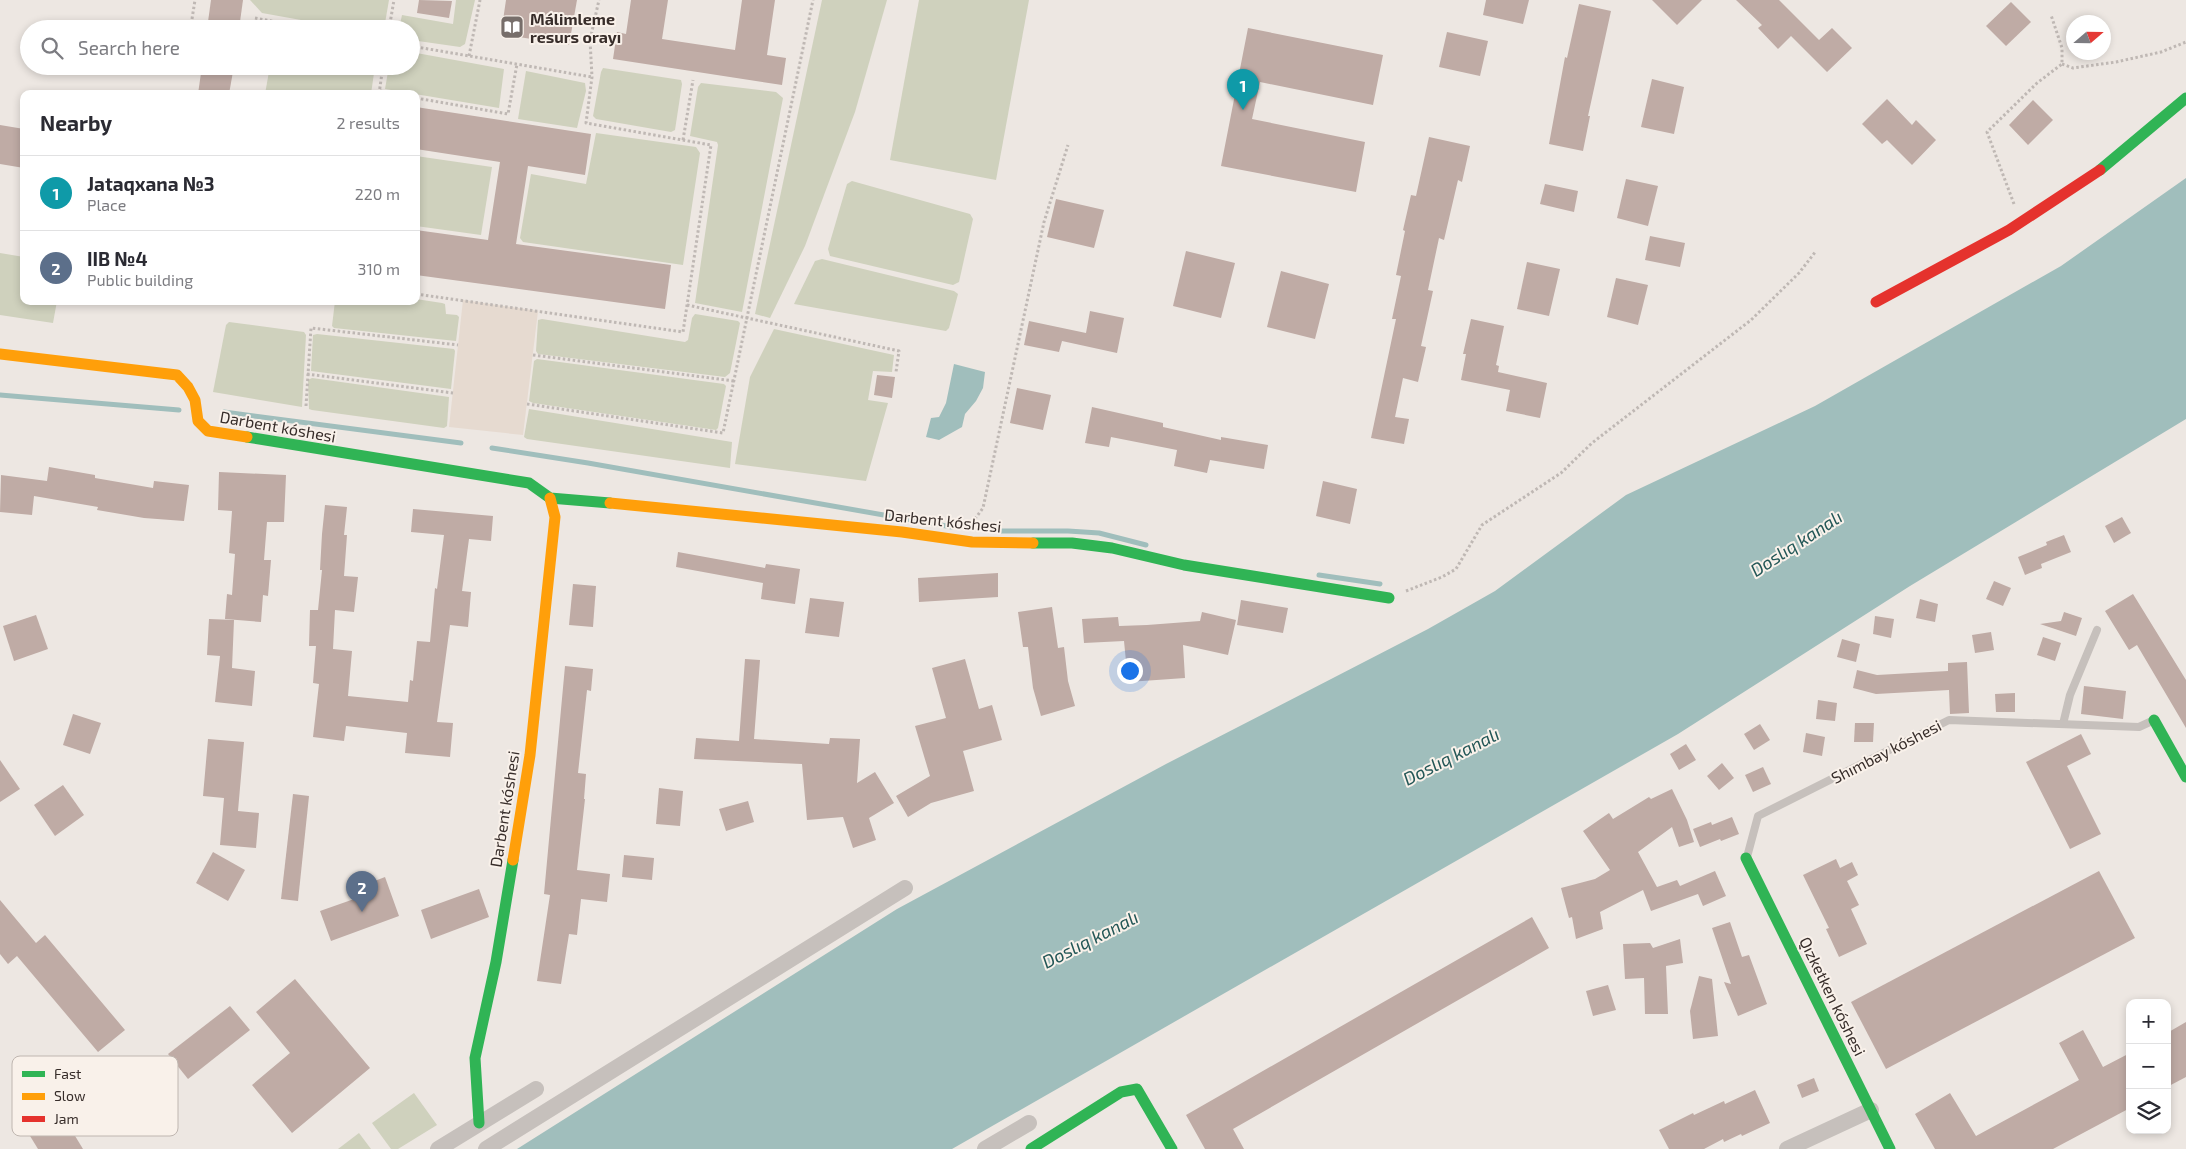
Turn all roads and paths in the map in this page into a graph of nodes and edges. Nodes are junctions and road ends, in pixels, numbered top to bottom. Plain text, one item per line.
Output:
1 (195, 0) edge
2 (394, 0) edge
3 (480, 0) edge
4 (599, 0) edge
5 (814, 0) edge
6 (2051, 15) dead end
7 (254, 18) dead end
8 (192, 19) dead end
9 (265, 20) edge
10 (391, 20) edge
11 (2186, 42) edge
12 (420, 48) edge
13 (469, 56) junction
14 (517, 64) junction
15 (2062, 64) junction
16 (382, 75) edge
17 (592, 77) junction
18 (692, 80) dead end
19 (379, 90) edge
20 (2186, 98) edge
21 (420, 99) edge
22 (683, 140) junction
23 (1068, 145) dead end
24 (2025, 220) junction
25 (1816, 252) dead end
26 (420, 295) edge
27 (1876, 302) dead end
28 (687, 305) junction
29 (747, 318) junction
30 (458, 345) dead end
31 (0, 354) edge
32 (533, 355) dead end
33 (896, 372) dead end
34 (307, 374) junction
35 (734, 381) junction
36 (453, 393) dead end
37 (527, 404) dead end
38 (306, 406) dead end
39 (550, 498) junction
40 (959, 540) junction
41 (1389, 598) joint
42 (2097, 630) dead end
43 (2154, 720) joint
44 (2063, 724) junction
45 (2186, 777) edge
46 (1746, 858) joint
47 (905, 888) dead end
48 (536, 1089) dead end
49 (1871, 1110) junction
50 (479, 1123) junction
51 (1029, 1123) dead end
52 (438, 1149) edge
53 (486, 1149) edge
54 (986, 1149) edge
55 (1031, 1149) edge
56 (1172, 1149) edge
57 (1787, 1149) edge
58 (1890, 1149) edge

1 - 8 path
2 - 10 path
3 - 13 path
4 - 17 path
5 - 29 path
6 - 15 path
7 - 9 path
11 - 15 path
12 - 13 path
13 - 14 path
14 - 17 path
14 - 21 path
15 - 24 path
16 - 19 path
17 - 22 path
18 - 22 path
20 - 24 street
22 - 28 path
23 - 40 path
24 - 27 street
25 - 41 path
26 - 28 path
28 - 29 path
29 - 33 path
29 - 35 path
30 - 34 path
31 - 39 street, Darbent kóshesi
32 - 35 path
34 - 36 path
34 - 38 path
35 - 37 path
39 - 40 street, Darbent kóshesi
39 - 50 street, Darbent kóshesi
40 - 41 street, Darbent kóshesi
42 - 44 lane
43 - 44 lane, Shımbay kóshesi
43 - 45 street
44 - 46 lane, Shımbay kóshesi
46 - 49 street, Qızketken kóshesi
47 - 53 street
48 - 50 street
49 - 57 street
49 - 58 street, Qızketken kóshesi
50 - 52 street
51 - 54 street
55 - 56 street

